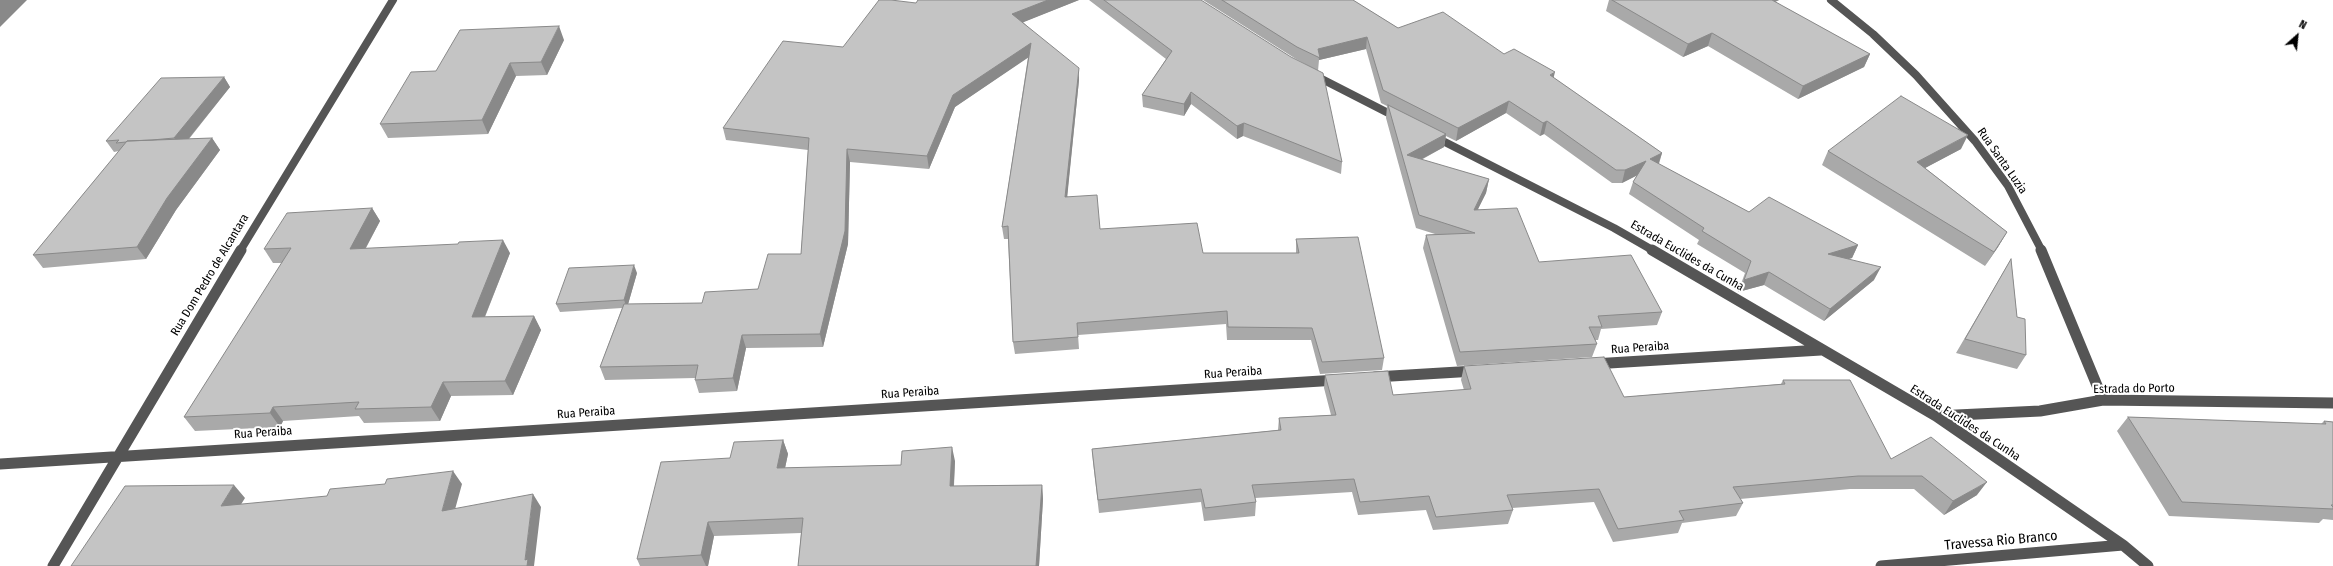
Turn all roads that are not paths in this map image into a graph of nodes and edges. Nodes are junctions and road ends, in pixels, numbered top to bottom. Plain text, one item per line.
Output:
1 (394, 0) edge
2 (1832, 0) edge
3 (1300, 67) edge
4 (1406, 122) edge
5 (1426, 133) edge
6 (1821, 350) junction
7 (1582, 365) edge
8 (1487, 370) edge
9 (1368, 378) edge
10 (1352, 379) edge
11 (2103, 400) junction
12 (2333, 403) edge
13 (1936, 416) junction
14 (118, 455) junction
15 (0, 464) edge
16 (2123, 545) junction
17 (53, 566) edge
18 (1881, 566) edge
19 (2148, 566) edge

1 - 14 street, Rua Dom Pedro de Alcantara
2 - 11 street, Rua Santa Luzia
3 - 4 street
5 - 6 street, Estrada Euclides da Cunha
6 - 7 street, Rua Peraiba
6 - 13 street, Estrada Euclides da Cunha
8 - 9 street
10 - 14 street, Rua Peraiba
11 - 12 street, Estrada do Porto
11 - 13 street, Estrada do Porto
13 - 16 street, Estrada Euclides da Cunha
14 - 15 street, Rua Peraiba
14 - 17 street, Rua Dom Pedro de Alcantara
16 - 18 street, Travessa Rio Branco
16 - 19 street, Estrada Euclides da Cunha

